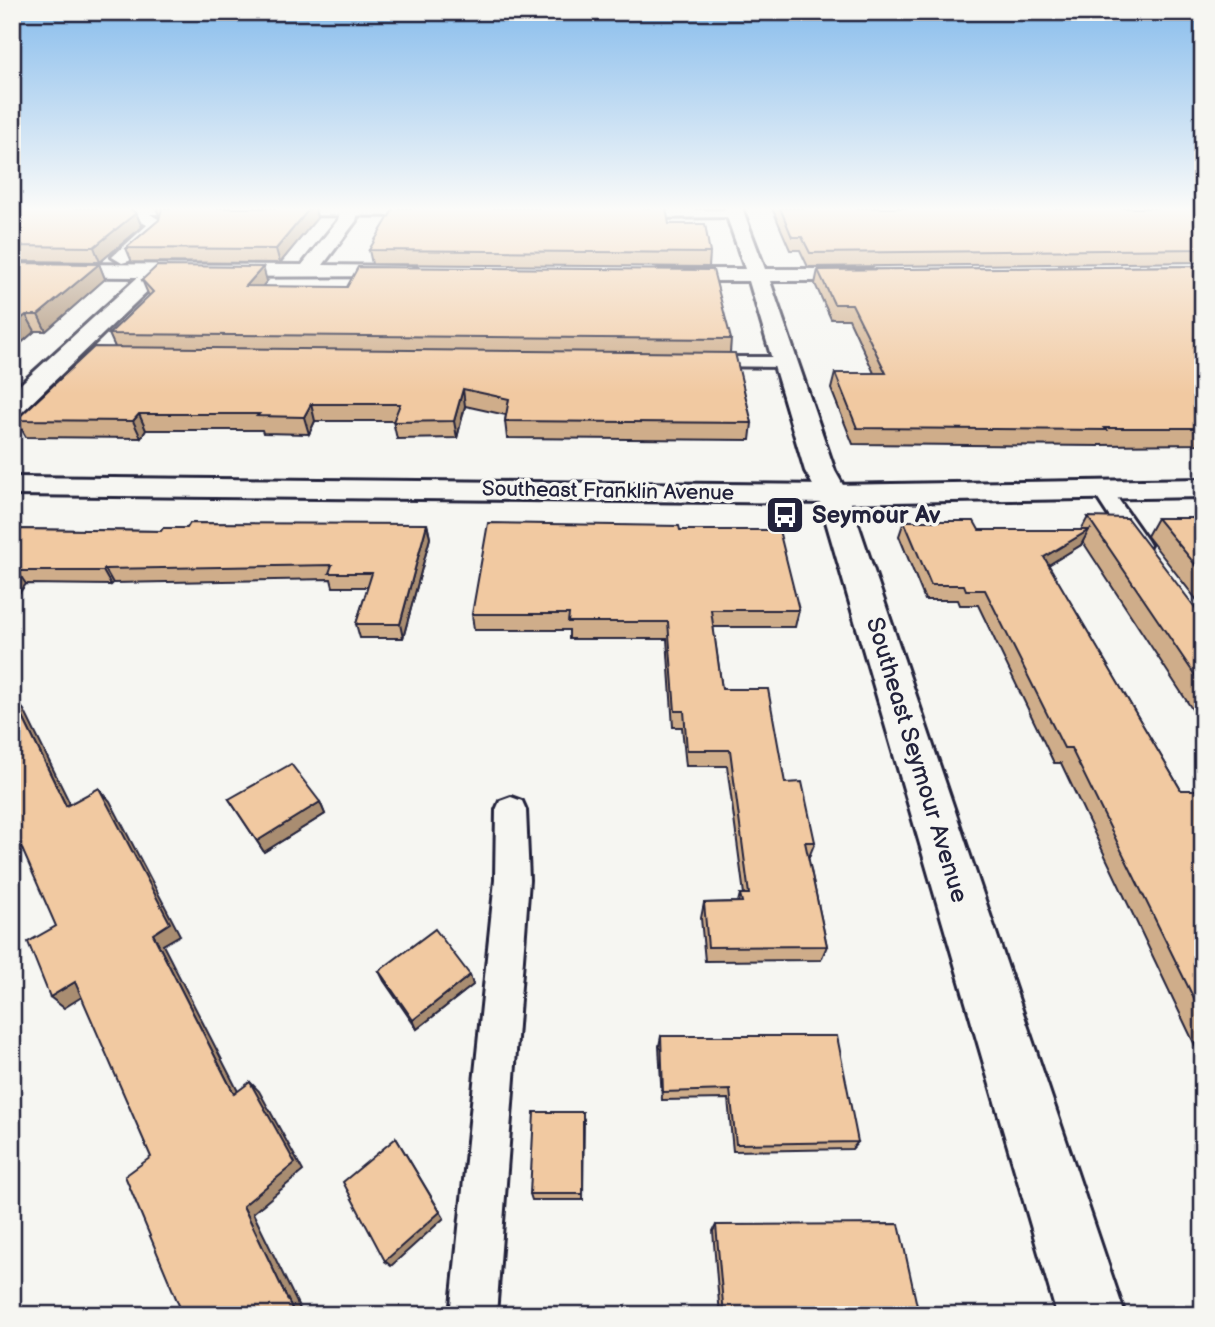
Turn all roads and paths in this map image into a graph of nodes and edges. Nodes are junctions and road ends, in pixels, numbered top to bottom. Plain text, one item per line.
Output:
1 (12, 270) edge
2 (107, 270) joint
3 (157, 270) junction
4 (309, 270) joint
5 (756, 270) edge
6 (434, 272) edge
7 (647, 274) edge
8 (887, 274) edge
9 (758, 276) junction
10 (682, 362) edge
11 (786, 362) junction
12 (12, 407) edge
13 (12, 486) edge
14 (1203, 488) edge
15 (1102, 490) junction
16 (833, 494) junction
17 (1156, 568) edge
18 (511, 810) dead end
19 (473, 1315) edge
20 (1091, 1315) edge

1 - 2 street
2 - 3 street
3 - 4 street
3 - 12 street
4 - 6 street
5 - 9 street, Southeast Seymour Avenue
7 - 9 street
8 - 9 street
9 - 11 street, Southeast Seymour Avenue
10 - 11 lane
11 - 16 street, Southeast Seymour Avenue
13 - 16 street, Southeast Franklin Avenue
14 - 15 street, Southeast Franklin Avenue
15 - 16 street, Southeast Franklin Avenue
15 - 17 lane
16 - 20 street, Southeast Seymour Avenue
18 - 19 lane

